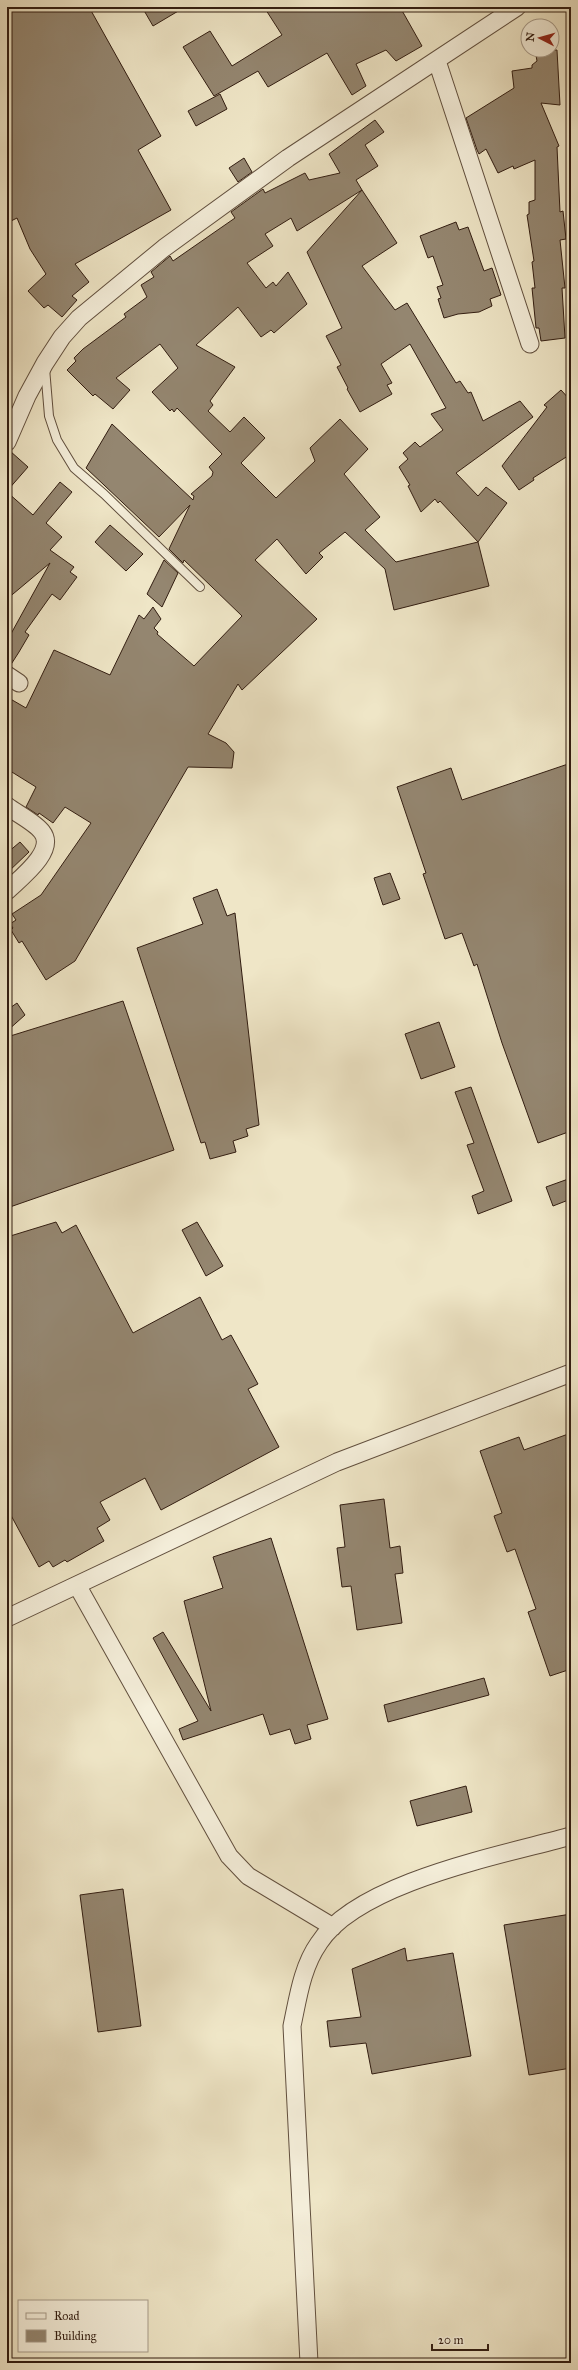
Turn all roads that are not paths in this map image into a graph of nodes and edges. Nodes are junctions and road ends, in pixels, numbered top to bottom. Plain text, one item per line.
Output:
1 (518, 7) edge
2 (437, 61) junction
3 (530, 344) dead end
4 (45, 364) junction
5 (7, 442) edge
6 (200, 587) dead end
7 (7, 806) edge
8 (7, 891) edge
9 (571, 1373) edge
10 (77, 1585) junction
11 (7, 1618) edge
12 (571, 1836) edge
13 (333, 1927) junction
14 (309, 2363) edge

1 - 2 street
2 - 3 street
2 - 4 street
4 - 5 street
4 - 6 lane
7 - 8 street
9 - 10 street
10 - 11 street
10 - 13 street
12 - 13 street
13 - 14 street

